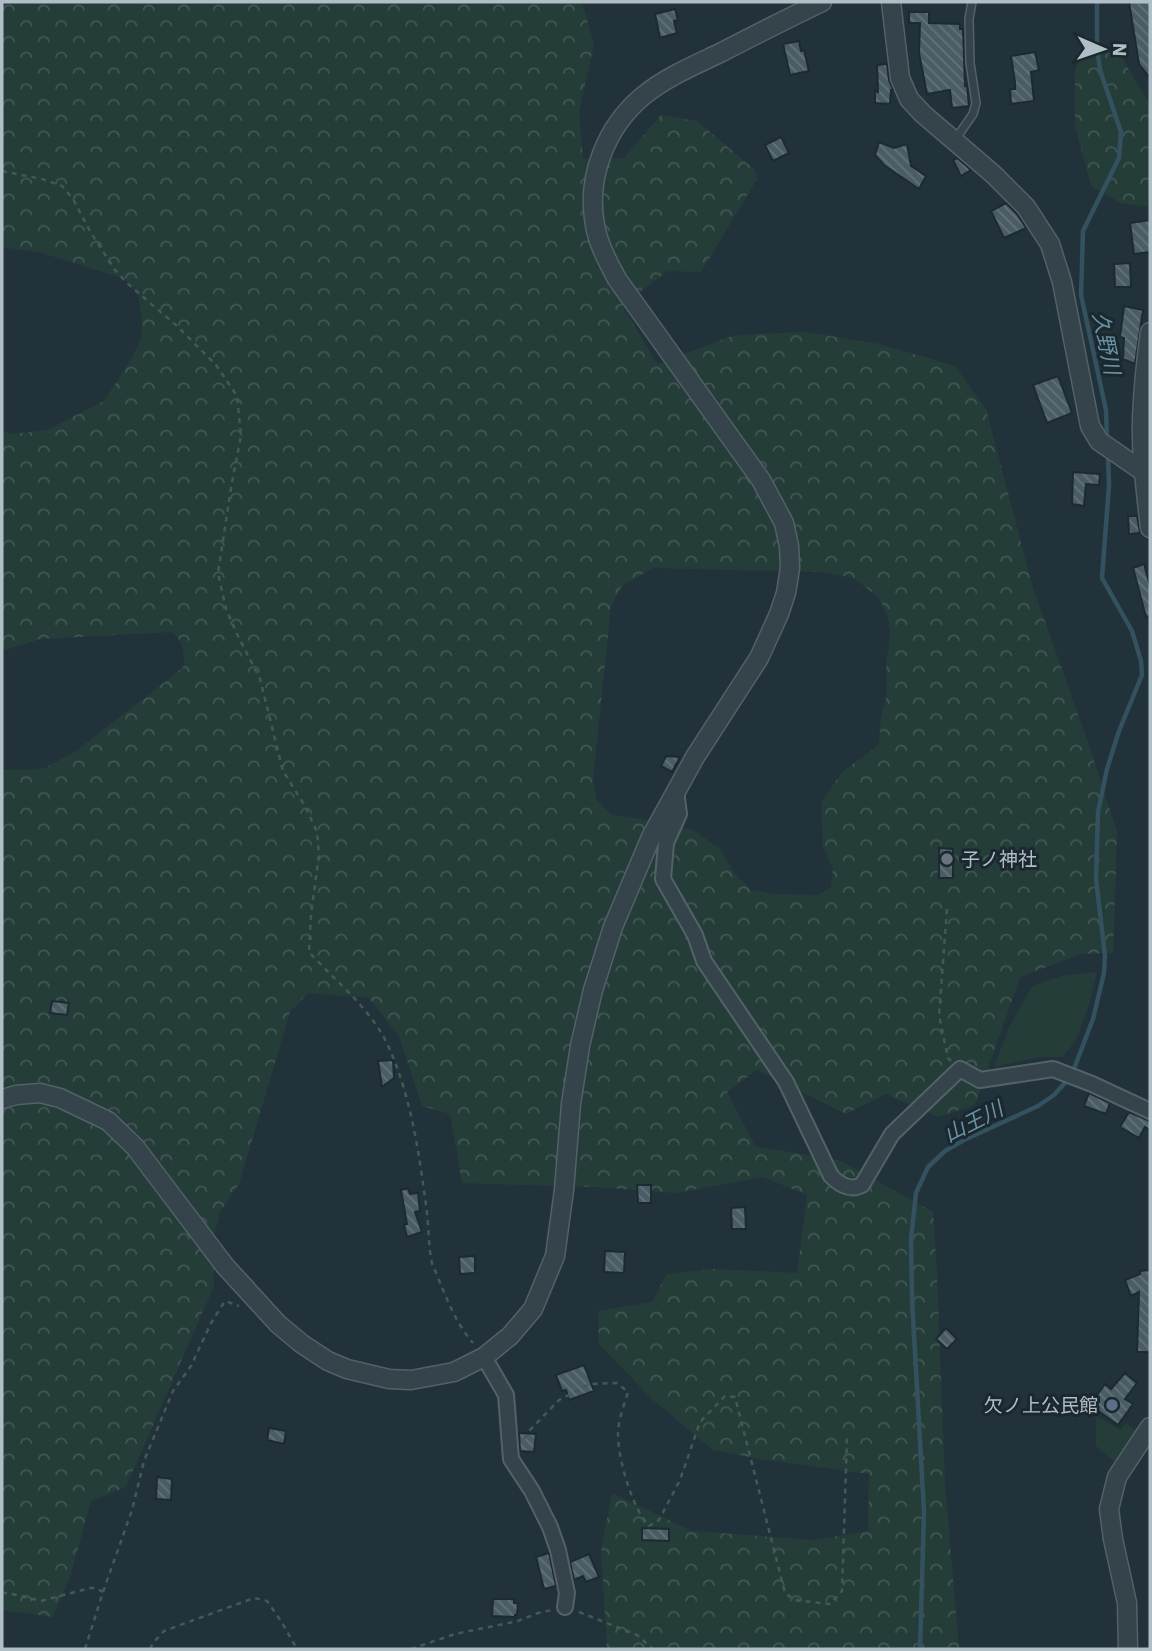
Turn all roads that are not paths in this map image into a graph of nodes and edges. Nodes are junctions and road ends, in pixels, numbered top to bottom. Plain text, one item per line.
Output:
1 (822, 2) edge
2 (891, 2) edge
3 (972, 2) edge
4 (955, 140) junction
5 (1150, 339) edge
6 (1144, 472) junction
7 (1150, 528) edge
8 (676, 790) junction
9 (2, 1099) edge
10 (1150, 1111) edge
11 (484, 1357) junction
12 (1150, 1427) edge
13 (565, 1607) road end
14 (1128, 1649) edge

1 - 8 street
2 - 4 street
3 - 4 lane
4 - 6 street
5 - 6 street
6 - 7 street
8 - 10 street
8 - 11 street
9 - 11 street
11 - 13 street
12 - 14 street

